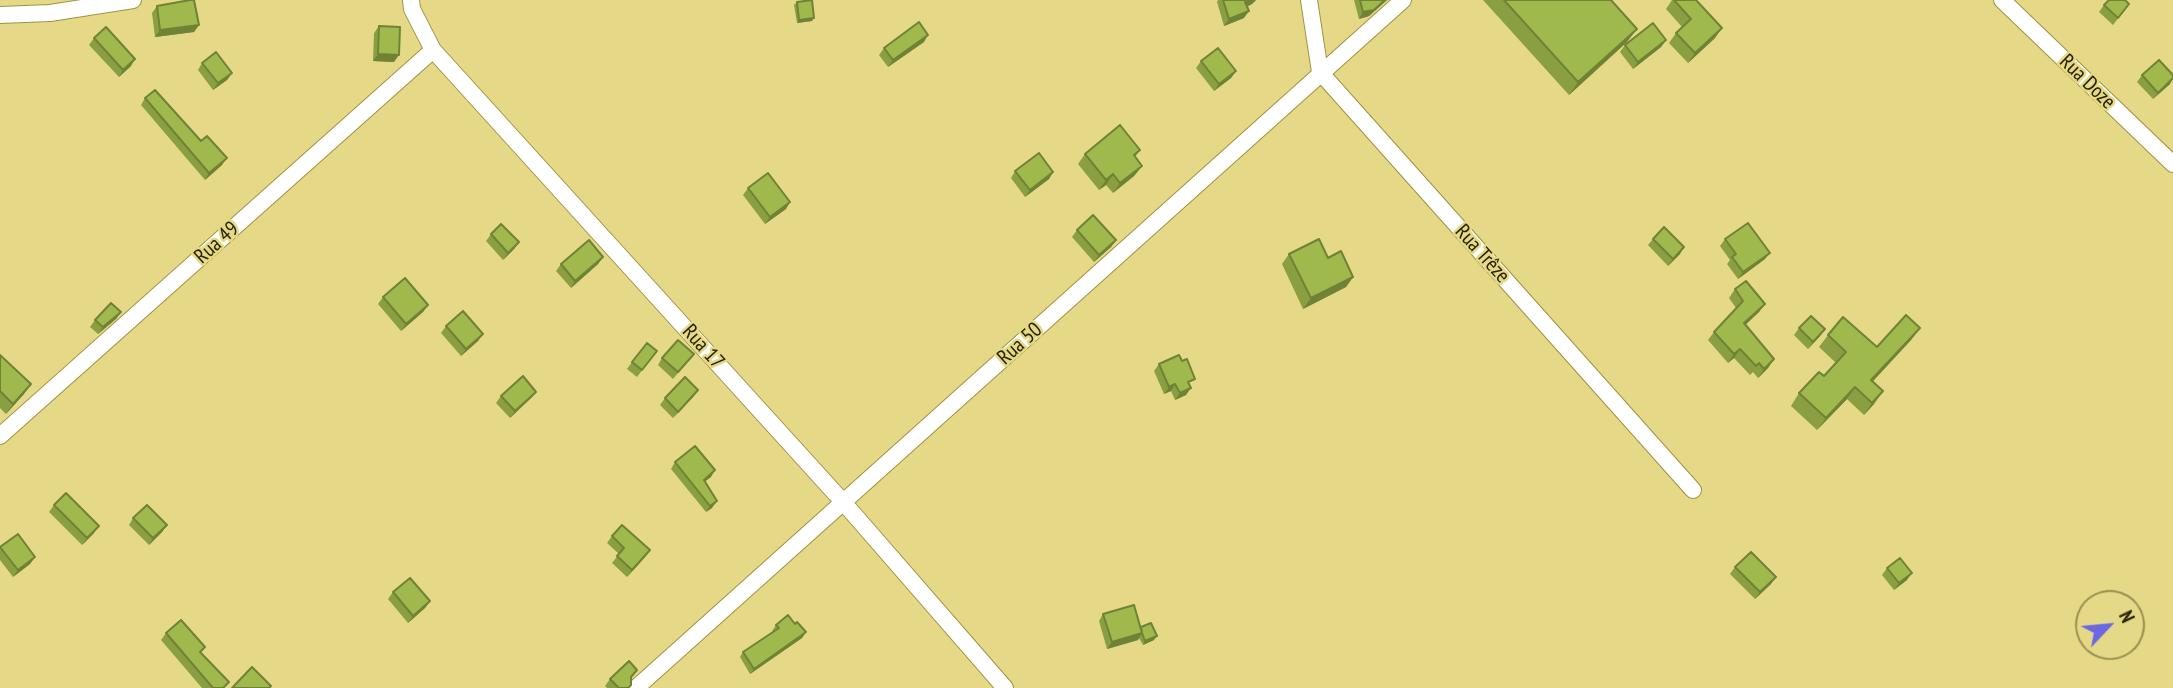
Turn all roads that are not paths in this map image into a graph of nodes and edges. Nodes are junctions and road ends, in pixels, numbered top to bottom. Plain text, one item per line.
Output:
1 (133, 0) edge
2 (411, 0) edge
3 (1309, 0) edge
4 (1403, 0) edge
5 (2002, 0) edge
6 (0, 15) edge
7 (433, 50) junction
8 (1320, 72) junction
9 (2173, 164) edge
10 (0, 436) edge
11 (1693, 491) dead end
12 (844, 503) junction
13 (636, 688) edge
14 (1005, 688) edge

1 - 6 street
2 - 7 street, Rua 17
3 - 8 street
4 - 8 street, Rua 50
5 - 9 street, Rua Doze
7 - 10 street, Rua 49
7 - 12 street, Rua 17
8 - 11 street, Rua Trêze
8 - 12 street, Rua 50
12 - 13 street, Rua 50
12 - 14 street, Rua 17

